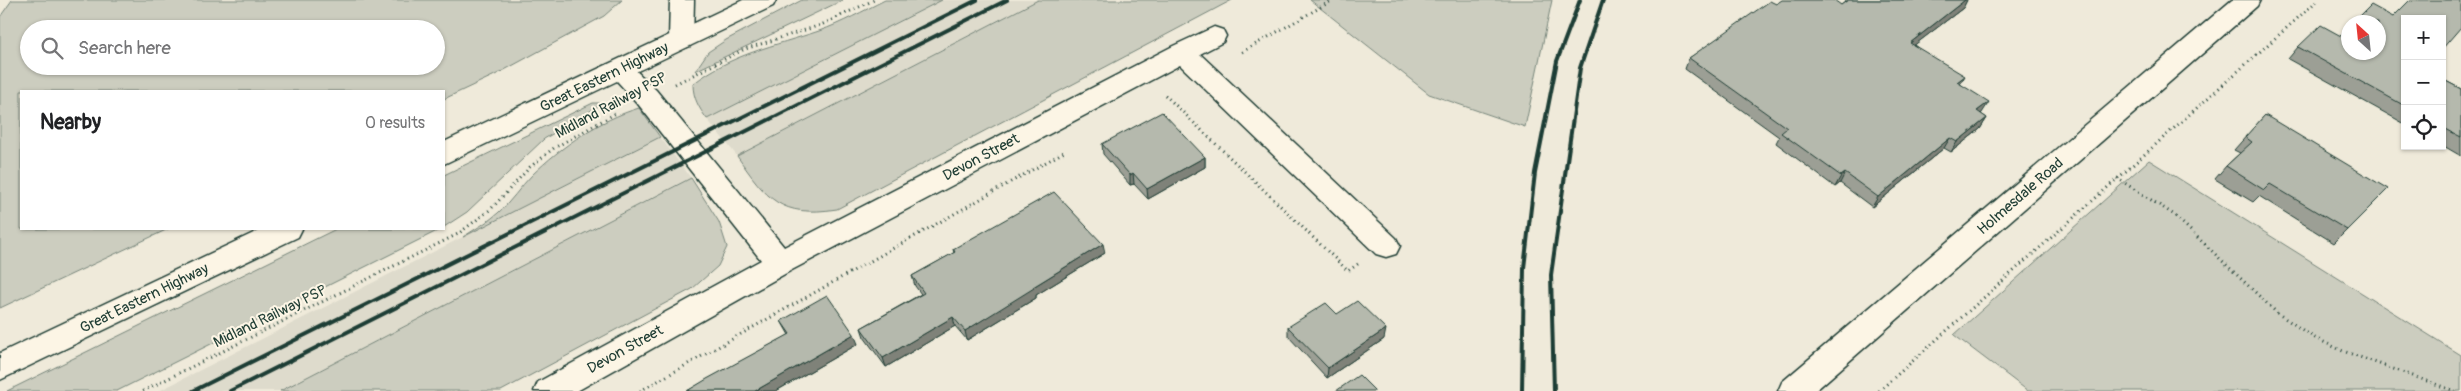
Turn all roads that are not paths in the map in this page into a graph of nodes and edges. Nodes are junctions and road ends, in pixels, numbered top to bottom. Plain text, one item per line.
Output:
1 (682, 0) edge
2 (764, 0) edge
3 (2248, 0) edge
4 (1214, 36) dead end
5 (681, 40) junction
6 (1182, 52) junction
7 (620, 70) junction
8 (445, 154) edge
9 (286, 230) edge
10 (1386, 246) road end
11 (780, 262) junction
12 (0, 367) edge
13 (549, 391) edge
14 (1793, 391) edge

1 - 5 main road
2 - 5 main road, Great Eastern Highway
3 - 14 main road, Holmesdale Road
4 - 6 main road, Devon Street
5 - 7 main road, Great Eastern Highway
6 - 10 main road
6 - 11 main road, Devon Street
7 - 8 main road, Great Eastern Highway
7 - 11 main road
9 - 12 main road, Great Eastern Highway
11 - 13 main road, Devon Street

